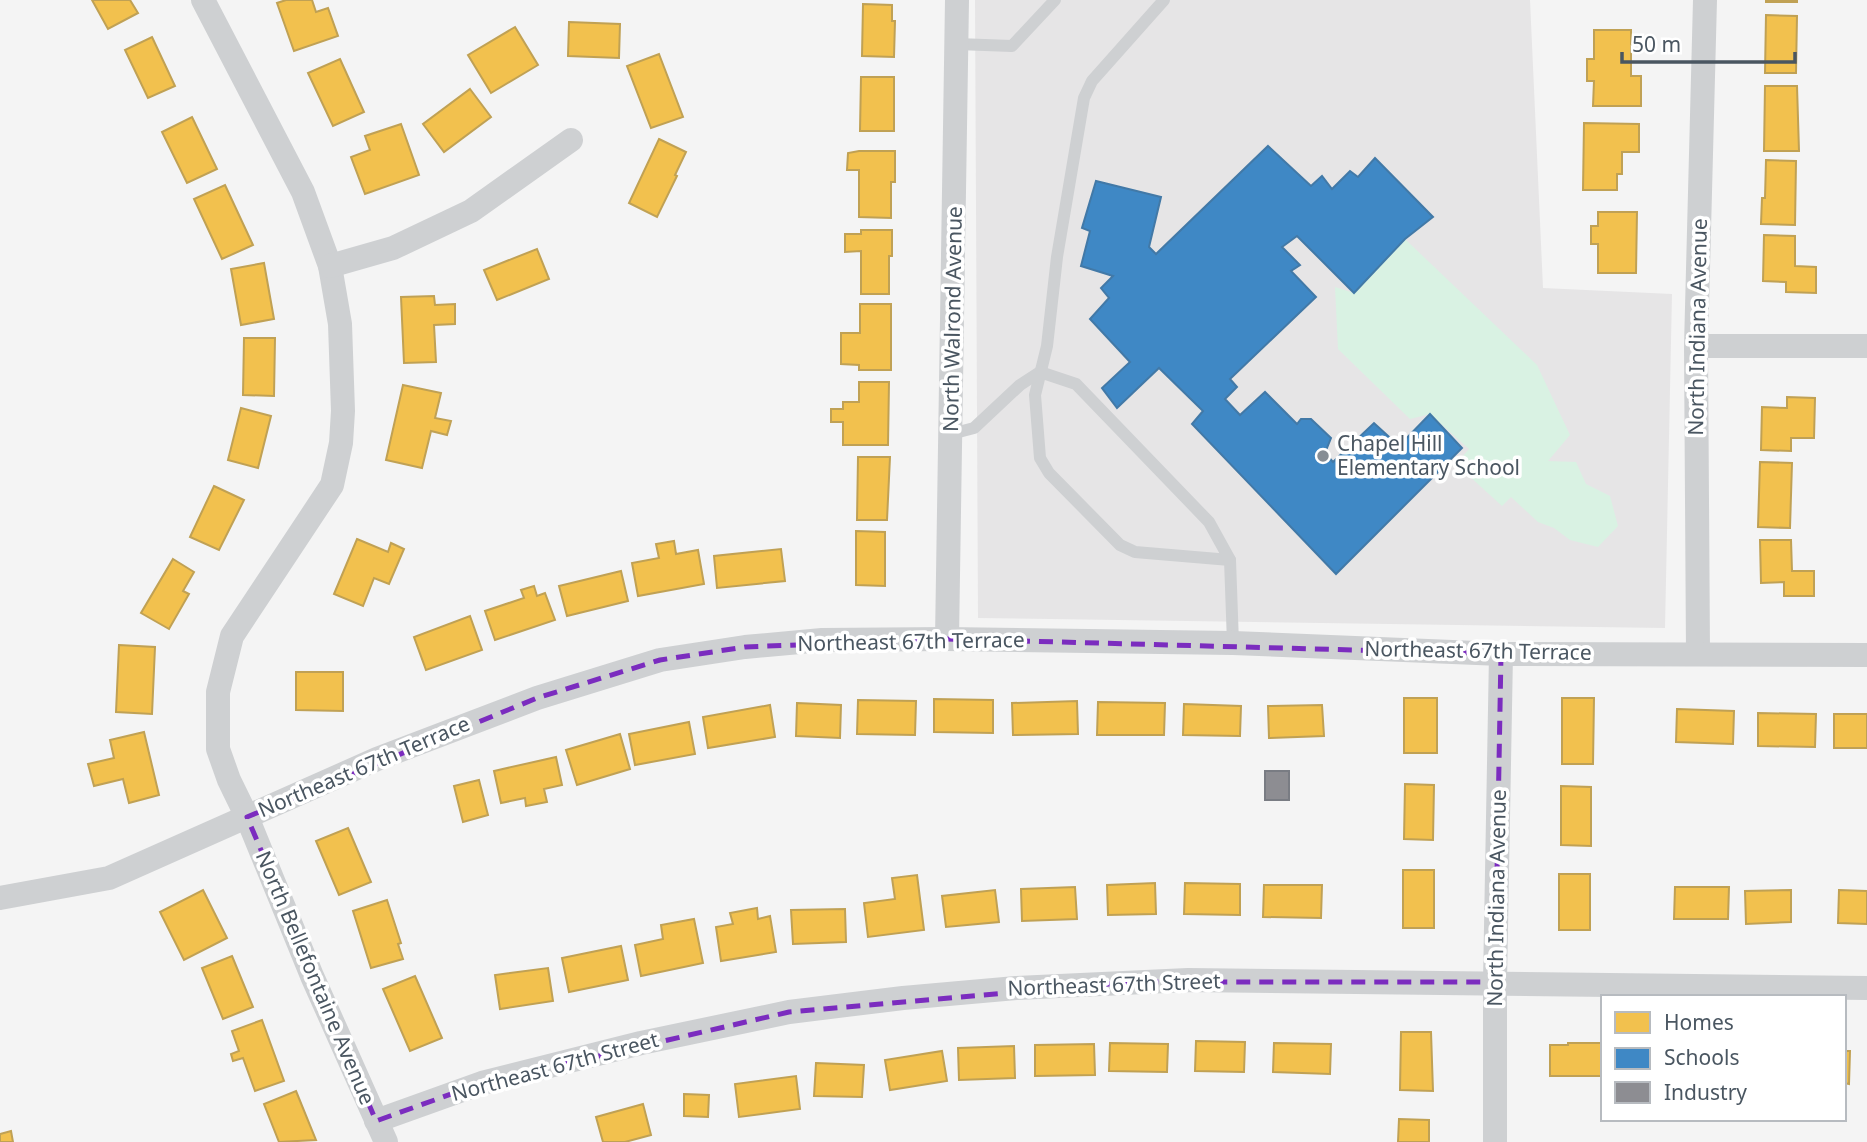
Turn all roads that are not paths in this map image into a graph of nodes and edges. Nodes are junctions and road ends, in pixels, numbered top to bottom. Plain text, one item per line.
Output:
1 (203, 0) edge
2 (957, 0) edge
3 (1055, 0) edge
4 (1706, 0) edge
5 (1165, 1) edge
6 (957, 44) junction
7 (571, 140) dead end
8 (330, 266) junction
9 (1696, 346) junction
10 (1867, 346) edge
11 (1040, 372) junction
12 (951, 434) junction
13 (1230, 561) junction
14 (947, 639) junction
15 (1233, 643) junction
16 (1698, 653) junction
17 (1501, 654) junction
18 (1867, 655) edge
19 (247, 817) junction
20 (0, 898) edge
21 (1495, 982) junction
22 (1867, 988) edge
23 (381, 1132) edge
24 (1495, 1142) edge

1 - 8 street, North Bellefontaine Avenue
2 - 6 street, North Walrond Avenue
3 - 6 lane
4 - 9 street, North Indiana Avenue
5 - 11 lane
6 - 12 street, North Walrond Avenue
7 - 8 street
8 - 19 street, North Bellefontaine Avenue
9 - 10 street
9 - 16 street, North Indiana Avenue
11 - 12 lane
11 - 13 lane
11 - 13 lane
12 - 14 street, North Walrond Avenue
13 - 15 lane
14 - 15 street, Northeast 67th Terrace
14 - 19 street, Northeast 67th Terrace
15 - 17 street, Northeast 67th Terrace
16 - 17 street, Northeast 67th Terrace
16 - 18 street, Northeast 67th Terrace
17 - 21 street, North Indiana Avenue
19 - 20 street, Northeast 67th Terrace
19 - 23 street, North Bellefontaine Avenue
21 - 22 street, Northeast 67th Street
21 - 23 street, Northeast 67th Street
21 - 24 street, North Indiana Avenue

